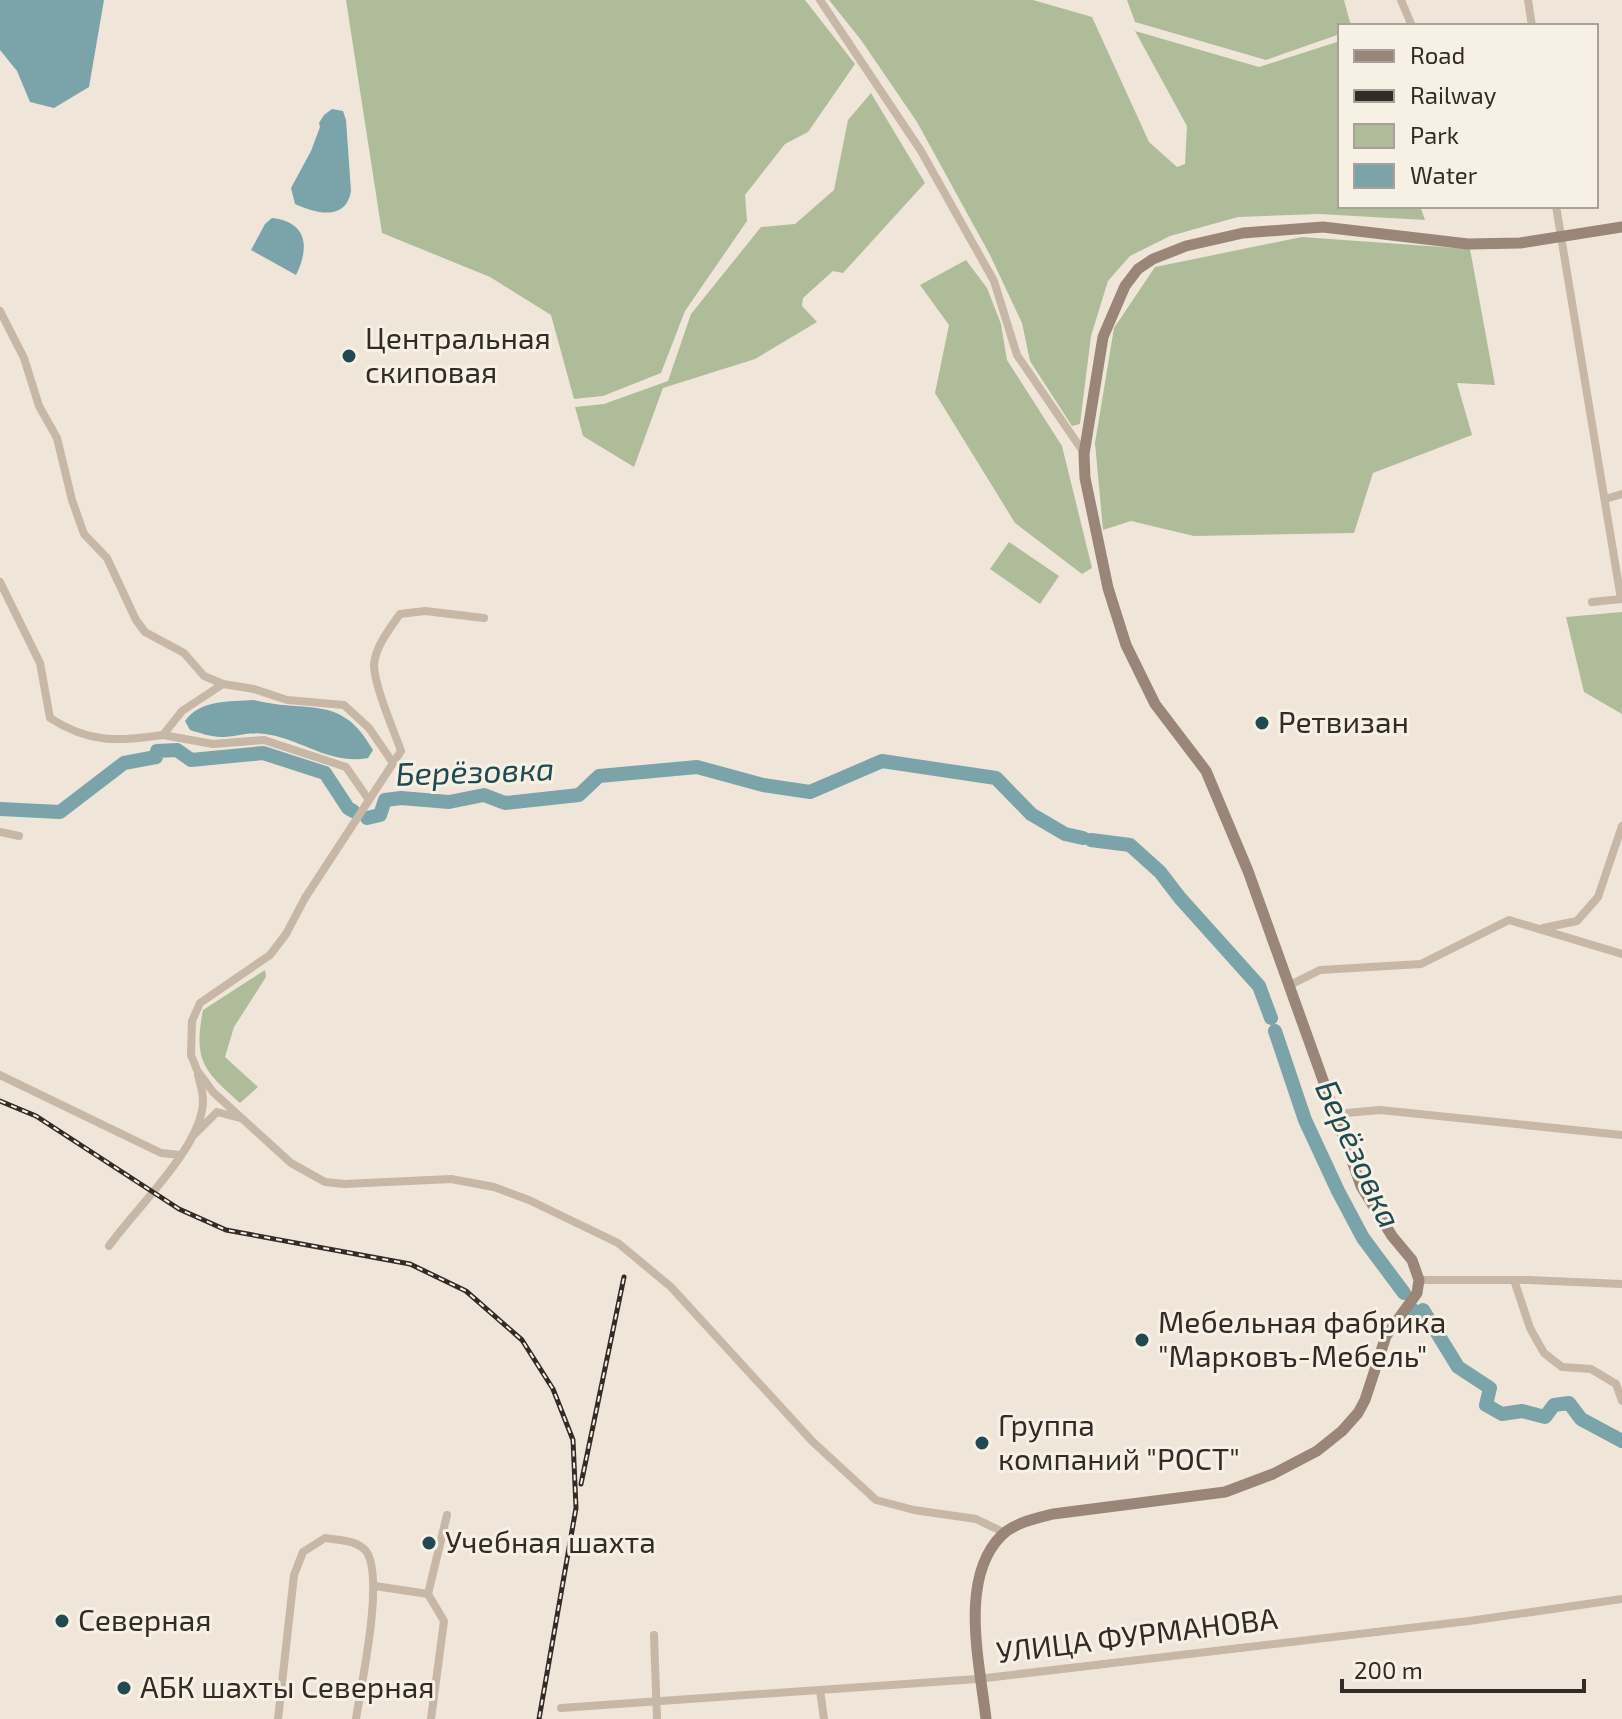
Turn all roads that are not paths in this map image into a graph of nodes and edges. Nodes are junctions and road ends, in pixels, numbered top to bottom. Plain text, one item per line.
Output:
1 (820, 0) edge
2 (1401, 0) edge
3 (1528, 2) edge
4 (1411, 24) edge
5 (1532, 24) edge
6 (1556, 208) edge
7 (1622, 227) edge
8 (1560, 237) junction
9 (0, 311) edge
10 (1084, 454) junction
11 (1622, 494) edge
12 (1605, 499) junction
13 (0, 582) edge
14 (1621, 599) edge
15 (1592, 602) dead end
16 (484, 618) dead end
17 (223, 684) junction
18 (163, 735) junction
19 (393, 763) junction
20 (369, 800) junction
21 (1622, 826) edge
22 (0, 832) edge
23 (19, 836) dead end
24 (1543, 928) junction
25 (1622, 954) edge
26 (1290, 985) junction
27 (197, 1070) junction
28 (0, 1075) edge
29 (1335, 1114) junction
30 (240, 1118) junction
31 (195, 1134) junction
32 (1622, 1135) edge
33 (180, 1155) junction
34 (109, 1246) dead end
35 (1419, 1280) junction
36 (1514, 1280) junction
37 (1622, 1284) edge
38 (1622, 1401) edge
39 (447, 1515) dead end
40 (1003, 1532) junction
41 (375, 1586) junction
42 (428, 1594) junction
43 (1622, 1599) edge
44 (654, 1635) dead end
45 (982, 1678) junction
46 (820, 1690) junction
47 (656, 1701) junction
48 (561, 1708) dead end
49 (278, 1719) edge
50 (356, 1719) edge
51 (431, 1719) edge
52 (657, 1719) edge
53 (824, 1719) edge
54 (986, 1719) edge

1 - 10 street
2 - 4 street
3 - 5 street
6 - 8 street
7 - 8 street
8 - 10 street
8 - 12 street
9 - 17 street
10 - 26 street
11 - 12 street
12 - 14 street
13 - 18 street
14 - 15 street
16 - 19 street
17 - 18 street
17 - 19 street
18 - 20 street
19 - 20 street
20 - 27 street
21 - 24 street
22 - 23 street
24 - 25 street
24 - 26 street
26 - 29 street
27 - 30 street
27 - 31 street
28 - 33 street
29 - 32 street
29 - 35 street
30 - 31 street
30 - 40 street
31 - 33 street
33 - 34 street
35 - 36 street
35 - 40 street
36 - 37 street
36 - 38 street
39 - 42 street
40 - 45 street
41 - 42 street
41 - 49 street
41 - 50 street
42 - 51 street
43 - 45 street, УЛИЦА ФУРМАНОВА
44 - 47 street
45 - 46 street, УЛИЦА ФУРМАНОВА
45 - 54 street
46 - 47 street, УЛИЦА ФУРМАНОВА
46 - 53 street
47 - 48 street, УЛИЦА ФУРМАНОВА
47 - 52 street

